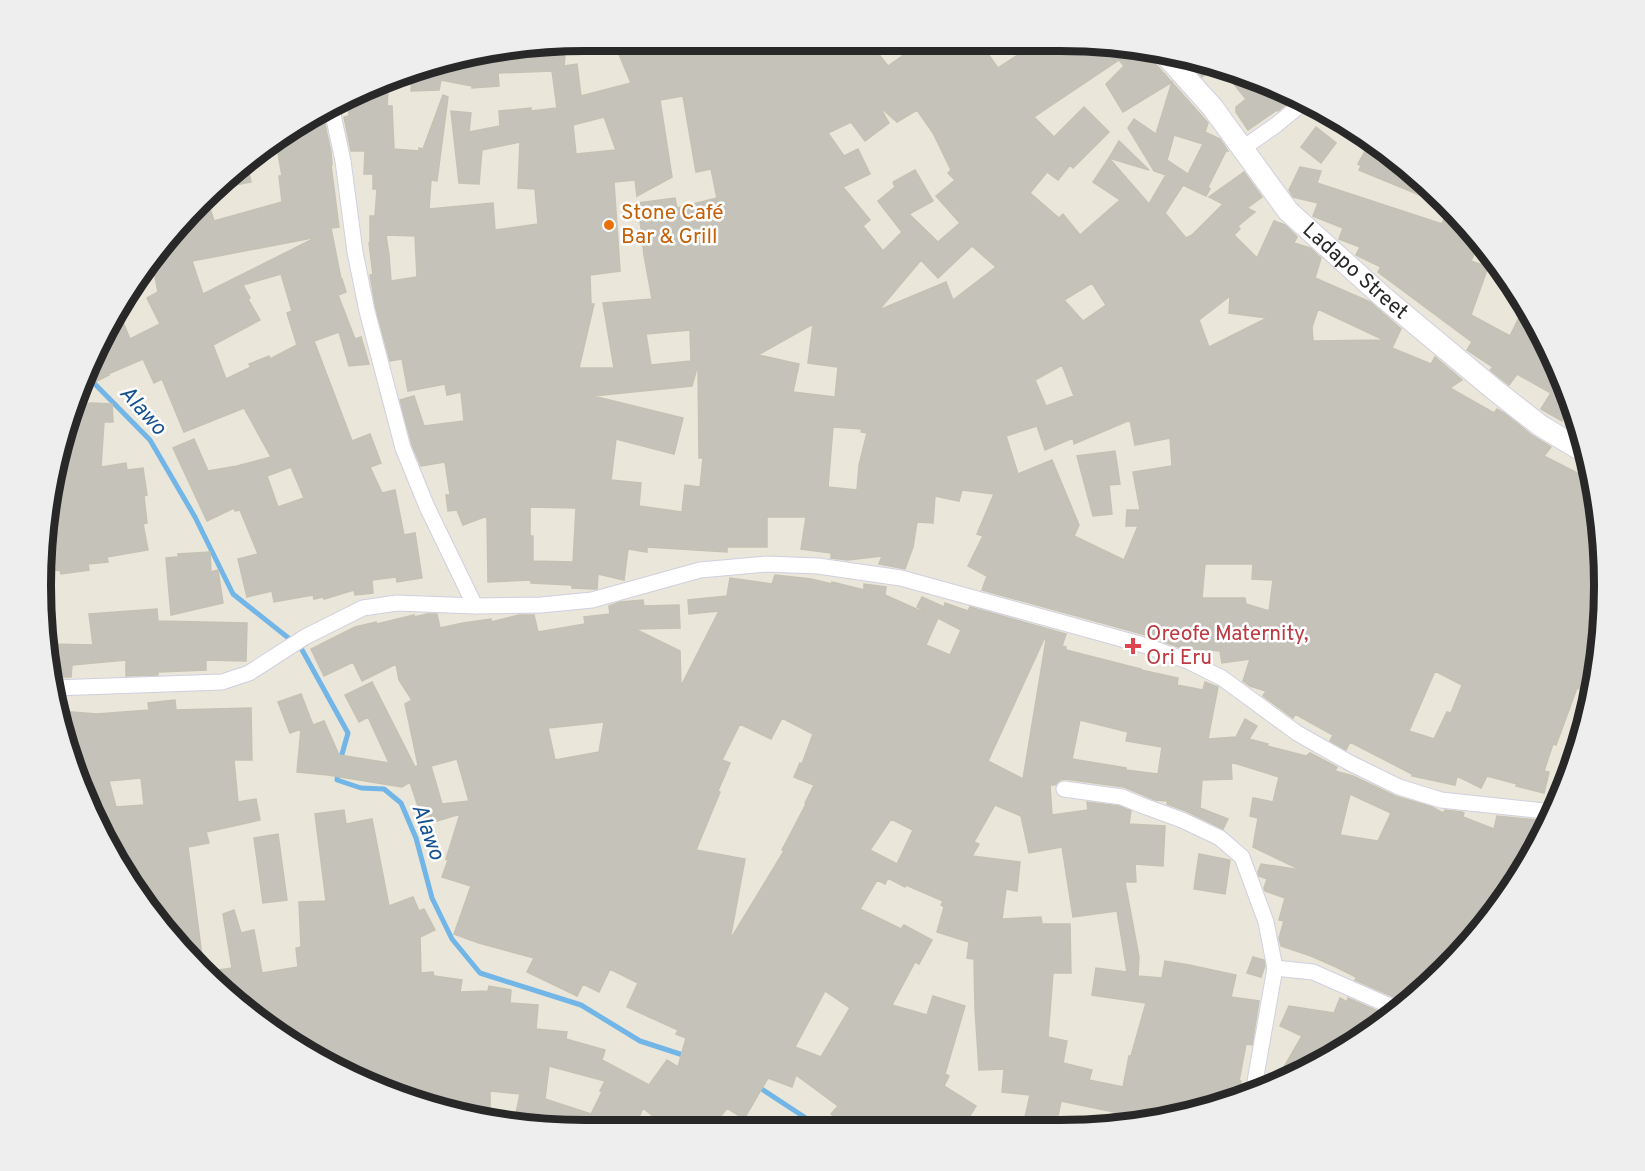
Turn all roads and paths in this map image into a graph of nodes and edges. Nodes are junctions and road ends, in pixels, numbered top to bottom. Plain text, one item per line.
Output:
1 (1173, 63) edge
2 (1298, 107) edge
3 (334, 114) edge
4 (1242, 149) junction
5 (1576, 447) edge
6 (476, 606) junction
7 (61, 688) edge
8 (1064, 789) dead end
9 (1544, 810) edge
10 (1275, 969) junction
11 (1390, 1006) edge
12 (1255, 1083) edge

1 - 4 main road, Ladapo Street
2 - 4 street
3 - 6 street
4 - 5 main road, Ladapo Street
6 - 7 street
6 - 9 street
8 - 10 street
10 - 11 street
10 - 12 street

